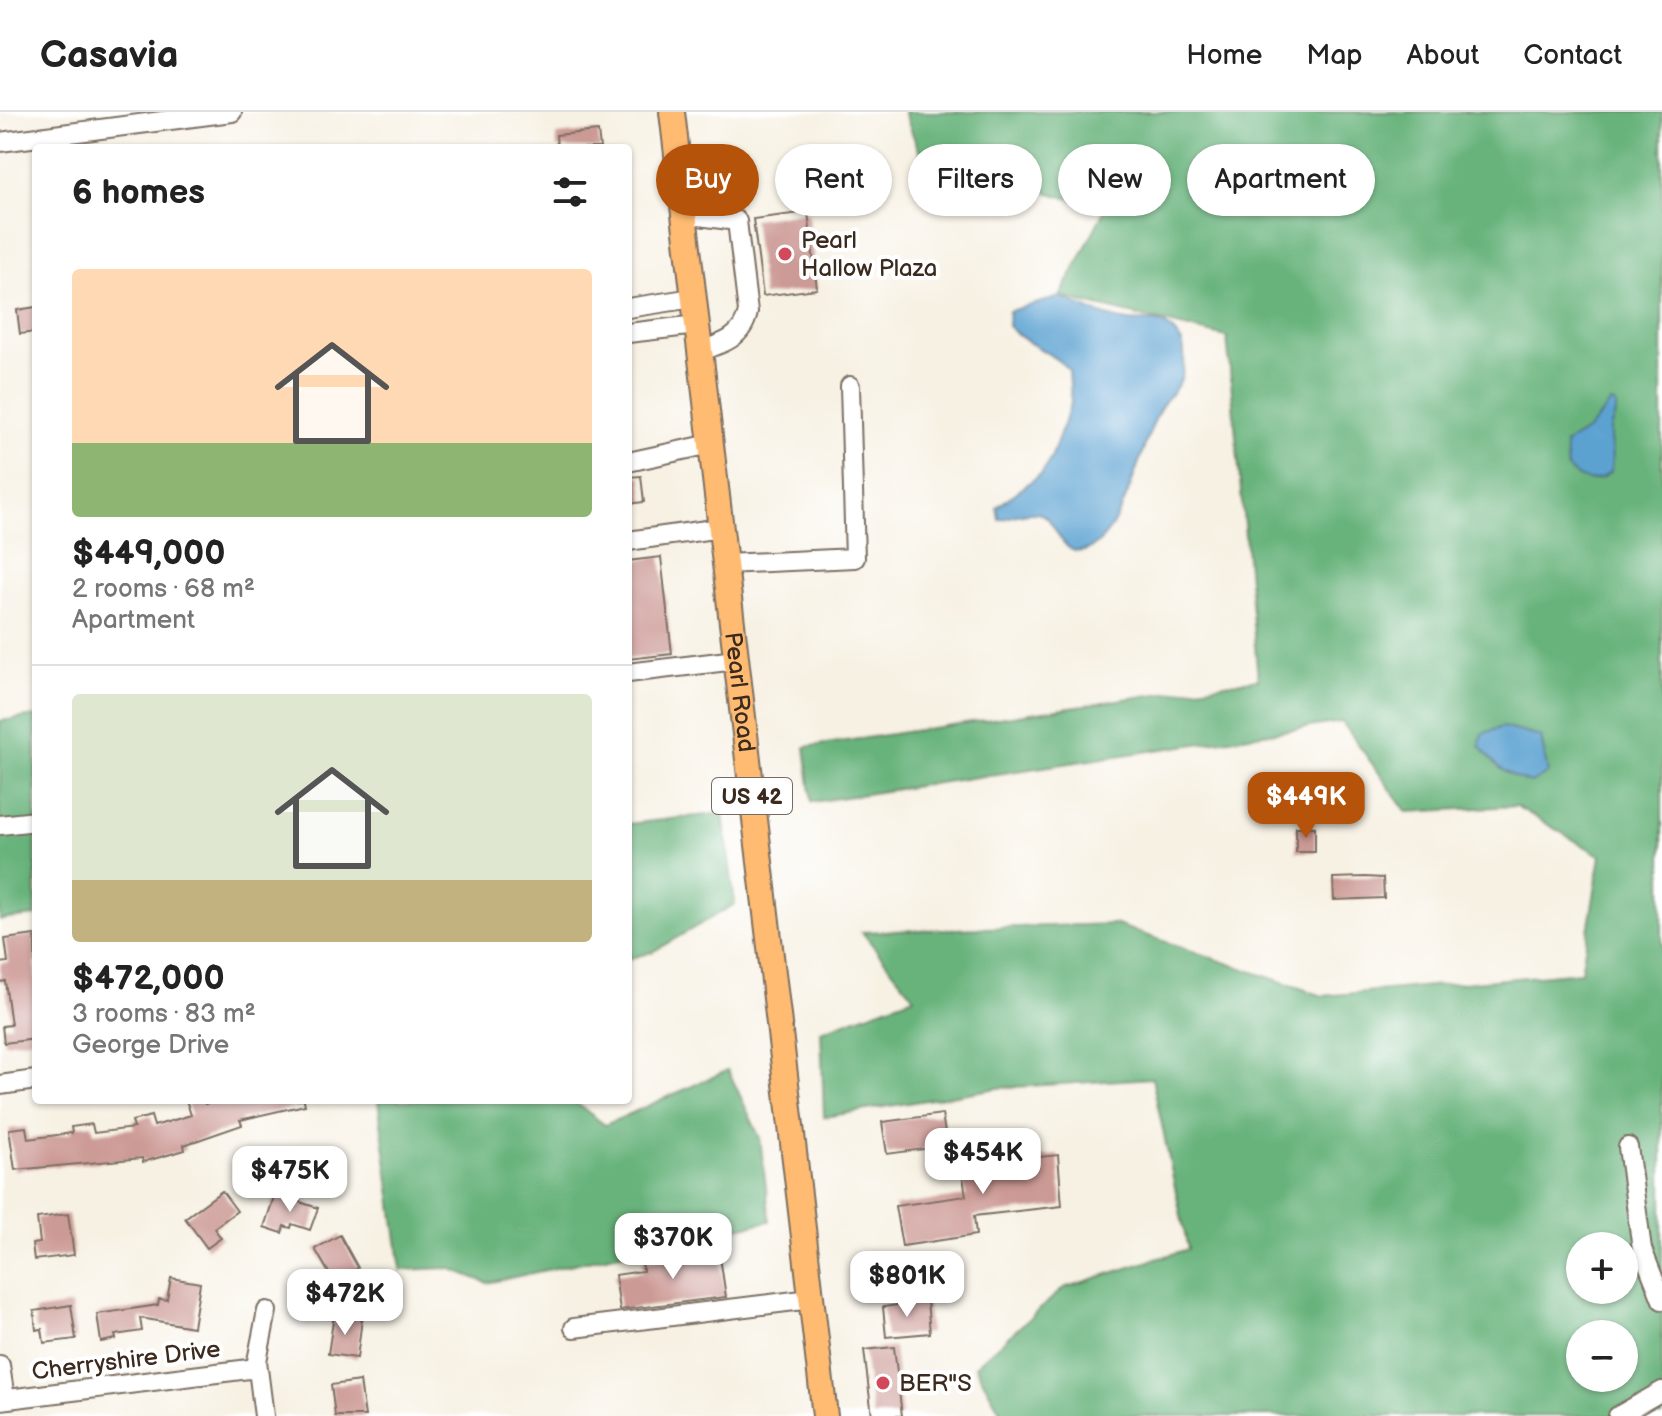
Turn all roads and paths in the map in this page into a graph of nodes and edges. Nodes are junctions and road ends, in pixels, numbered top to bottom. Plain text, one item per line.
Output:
1 (232, 112) edge
2 (672, 112) edge
3 (0, 142) edge
4 (676, 144) edge
5 (684, 216) edge
6 (699, 216) edge
7 (693, 298) junction
8 (632, 307) edge
9 (697, 325) junction
10 (632, 333) edge
11 (700, 351) junction
12 (850, 386) dead end
13 (711, 444) junction
14 (632, 461) edge
15 (721, 528) junction
16 (632, 540) edge
17 (725, 564) junction
18 (736, 660) junction
19 (632, 673) edge
20 (32, 821) edge
21 (0, 825) edge
22 (32, 1081) edge
23 (0, 1085) edge
24 (1628, 1147) dead end
25 (811, 1299) junction
26 (1662, 1300) edge
27 (267, 1311) dead end
28 (574, 1328) dead end
29 (0, 1365) edge
30 (257, 1368) junction
31 (1662, 1391) edge
32 (2, 1400) edge
33 (264, 1416) edge
34 (825, 1416) edge
35 (1618, 1416) edge

1 - 3 street
2 - 4 main road, Pearl Road / US 42
5 - 7 main road, Pearl Road / US 42
6 - 11 street
7 - 8 street
7 - 9 main road, Pearl Road / US 42
9 - 10 street
9 - 11 main road, Pearl Road / US 42
11 - 13 main road, Pearl Road / US 42
12 - 17 street
13 - 14 street
13 - 15 main road, Pearl Road / US 42
15 - 16 street
15 - 17 main road, Pearl Road / US 42
17 - 18 main road, Pearl Road / US 42
18 - 19 street
18 - 25 main road, Pearl Road / US 42
20 - 21 street
22 - 23 street
24 - 26 street
25 - 28 street
25 - 34 main road, Pearl Road / US 42
27 - 30 street
29 - 32 street
30 - 32 street, Cherryshire Drive
30 - 33 street
31 - 35 street

